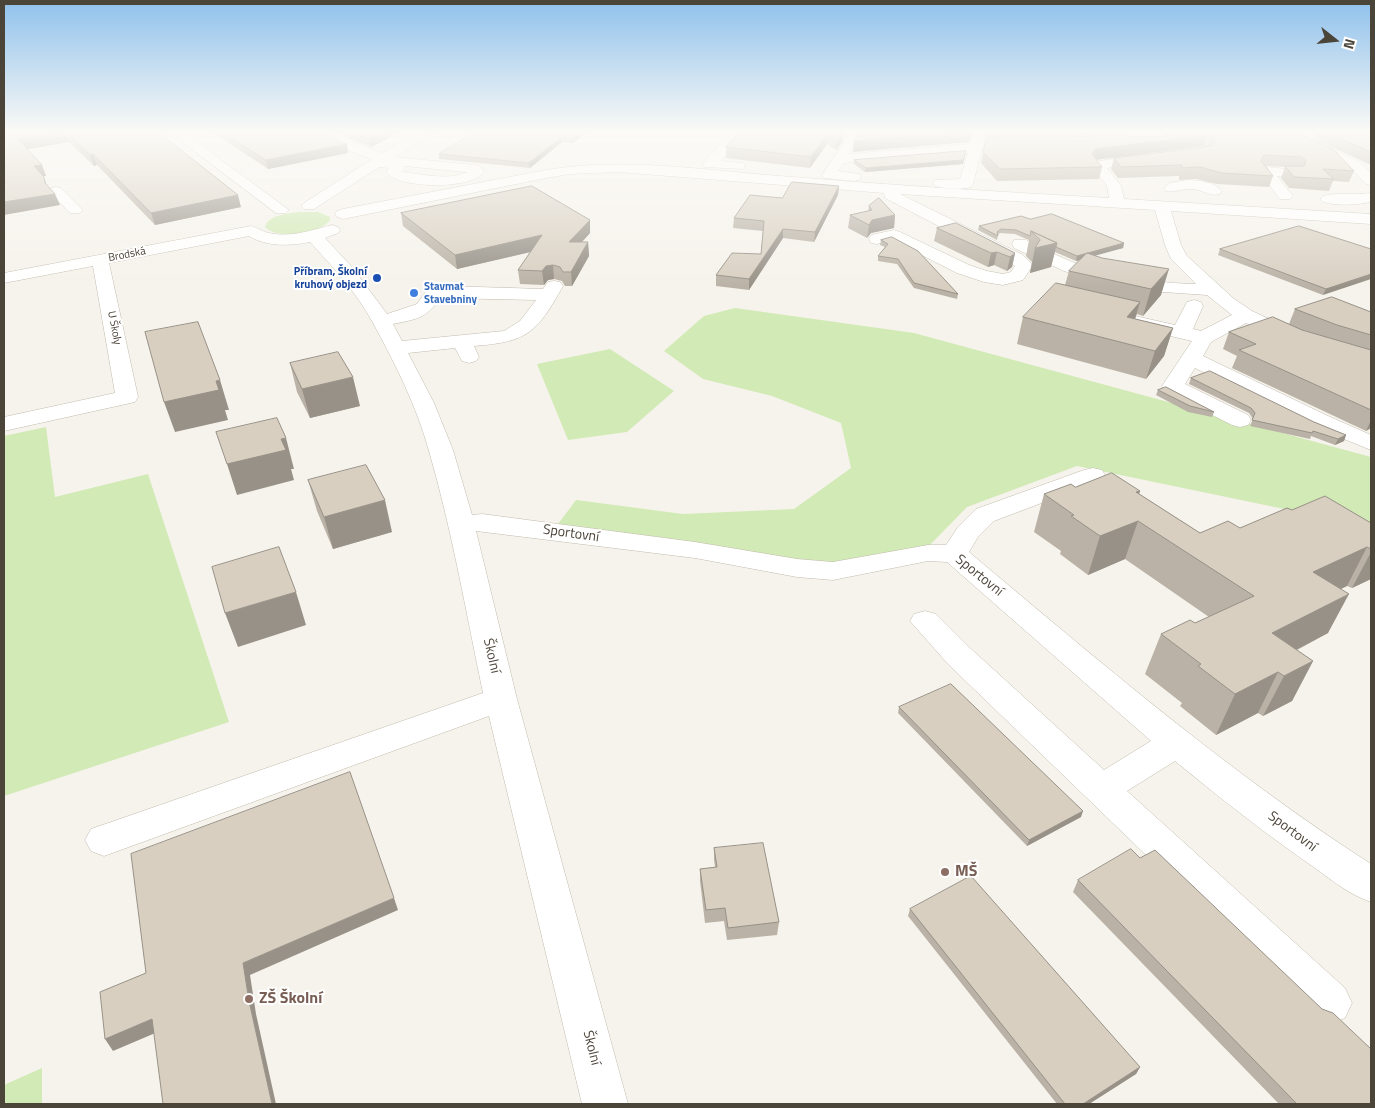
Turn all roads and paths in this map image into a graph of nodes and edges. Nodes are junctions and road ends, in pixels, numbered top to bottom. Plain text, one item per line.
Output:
1 (246, 184) edge
2 (343, 184) edge
3 (499, 184) edge
4 (754, 184) edge
5 (1272, 184) edge
6 (1065, 186) edge
7 (1094, 186) edge
8 (1114, 186) junction
9 (1133, 187) edge
10 (1152, 188) dead end
11 (885, 189) junction
12 (56, 190) dead end
13 (988, 190) junction
14 (1220, 192) edge
15 (1265, 194) edge
16 (1285, 196) junction
17 (1371, 198) edge
18 (1118, 204) junction
19 (309, 206) junction
20 (1162, 206) junction
21 (75, 210) dead end
22 (281, 210) junction
23 (343, 214) junction
24 (931, 214) junction
25 (1371, 219) edge
26 (251, 231) junction
27 (314, 236) junction
28 (1003, 237) edge
29 (877, 239) edge
30 (102, 267) junction
31 (6, 272) edge
32 (1211, 289) junction
33 (4, 294) edge
34 (1194, 306) dead end
35 (1245, 315) junction
36 (1114, 317) edge
37 (382, 321) junction
38 (1181, 333) junction
39 (1204, 338) junction
40 (1305, 342) edge
41 (397, 348) junction
42 (1191, 358) junction
43 (1240, 420) dead end
44 (4, 424) edge
45 (1371, 443) edge
46 (1093, 475) dead end
47 (461, 524) junction
48 (954, 554) junction
49 (925, 621) dead end
50 (498, 684) junction
51 (1176, 743) junction
52 (1101, 789) junction
53 (104, 840) dead end
54 (1371, 885) edge
55 (1330, 1003) dead end
56 (605, 1104) edge

1 - 22 street
2 - 19 street
3 - 23 street
4 - 11 street
5 - 16 street
6 - 13 street
7 - 8 street
8 - 9 street
8 - 18 street
10 - 14 street
11 - 13 street
11 - 24 street
12 - 21 street
13 - 18 street
13 - 24 street
15 - 16 street
16 - 17 street
18 - 20 street
19 - 22 street
19 - 23 street
20 - 25 street
20 - 32 street
22 - 26 street
23 - 27 street
24 - 29 street
26 - 27 street
26 - 30 street, Brodská
27 - 37 street, Školní
28 - 32 street
30 - 31 street, Brodská
30 - 33 street
30 - 44 street, U Školy
32 - 35 street
34 - 38 street
35 - 39 street
35 - 40 street
36 - 38 street
37 - 41 street, Školní
37 - 41 street
38 - 39 street
39 - 42 street
41 - 47 street, Školní
42 - 43 street
42 - 45 street
46 - 48 street
47 - 48 street, Sportovní
47 - 50 street, Školní
48 - 51 street, Sportovní
49 - 52 street
50 - 53 street
50 - 56 street, Školní
51 - 52 street
51 - 54 street, Sportovní
52 - 55 street

